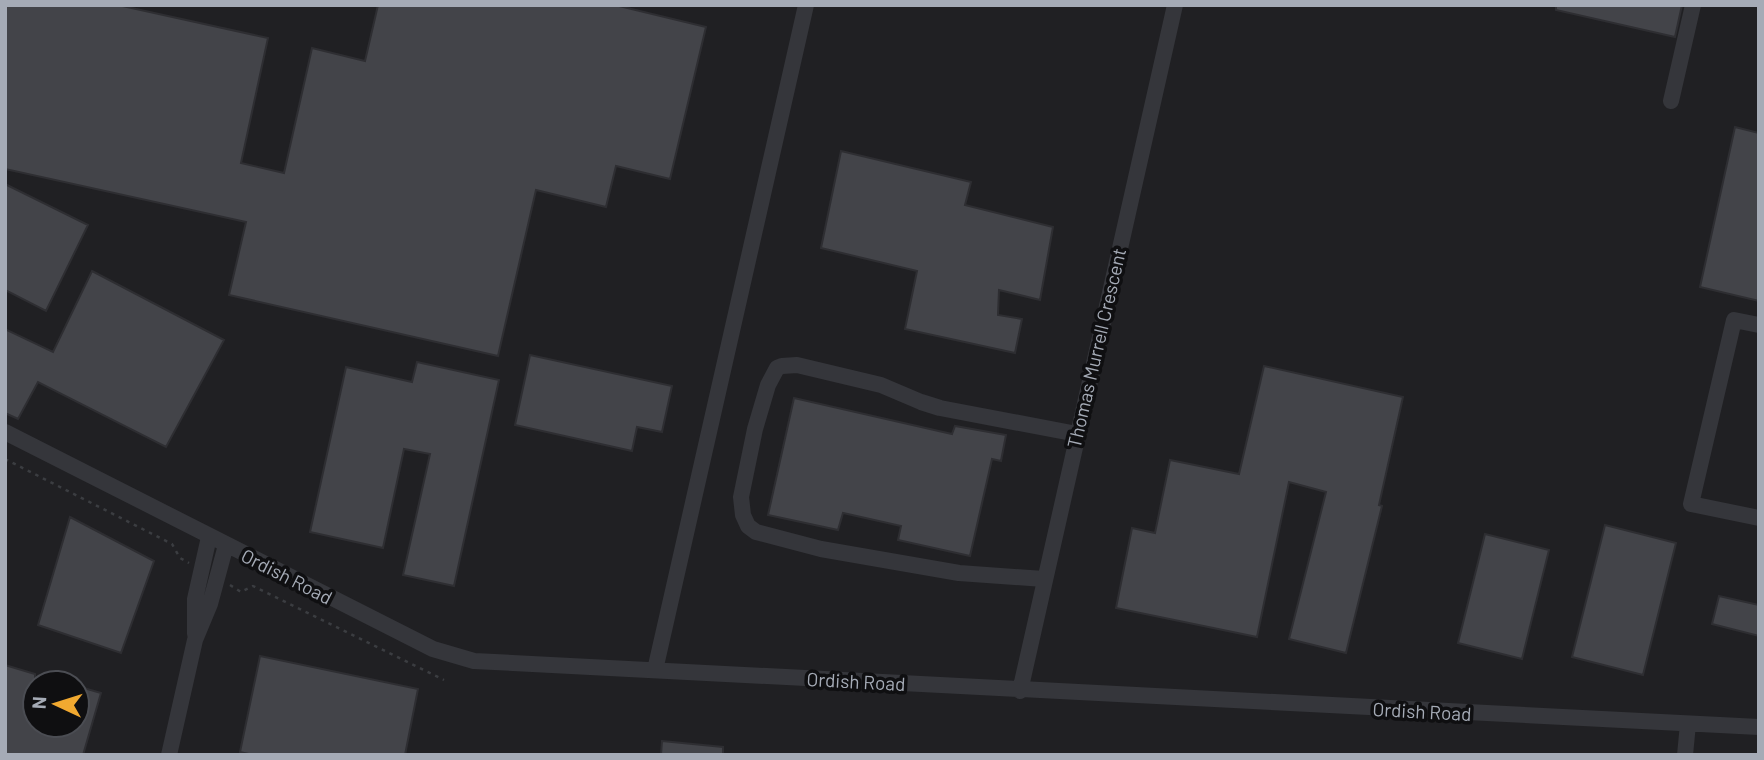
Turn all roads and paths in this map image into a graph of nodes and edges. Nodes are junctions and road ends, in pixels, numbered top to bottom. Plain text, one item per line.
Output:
1 (806, 5) edge
2 (1175, 5) edge
3 (1693, 5) edge
4 (1671, 102) dead end
5 (1759, 325) edge
6 (5, 432) edge
7 (1077, 434) junction
8 (5, 459) edge
9 (1759, 518) edge
10 (209, 537) junction
11 (226, 545) junction
12 (191, 564) dead end
13 (1045, 579) junction
14 (230, 585) dead end
15 (195, 640) junction
16 (655, 670) junction
17 (444, 680) dead end
18 (1020, 691) junction
19 (1688, 724) junction
20 (1759, 727) edge
21 (169, 755) edge
22 (1685, 755) edge

1 - 16 street
2 - 7 street, Thomas Murrell Crescent
3 - 4 street
5 - 9 street
6 - 10 street, Ordish Road
7 - 13 street, Thomas Murrell Crescent
7 - 13 street
8 - 12 path
10 - 11 street, Ordish Road
10 - 15 street
11 - 15 street
11 - 16 street, Ordish Road
13 - 18 street, Thomas Murrell Crescent
14 - 17 path
15 - 21 street
16 - 18 street, Ordish Road
18 - 19 street, Ordish Road
19 - 20 street, Ordish Road
19 - 22 street

